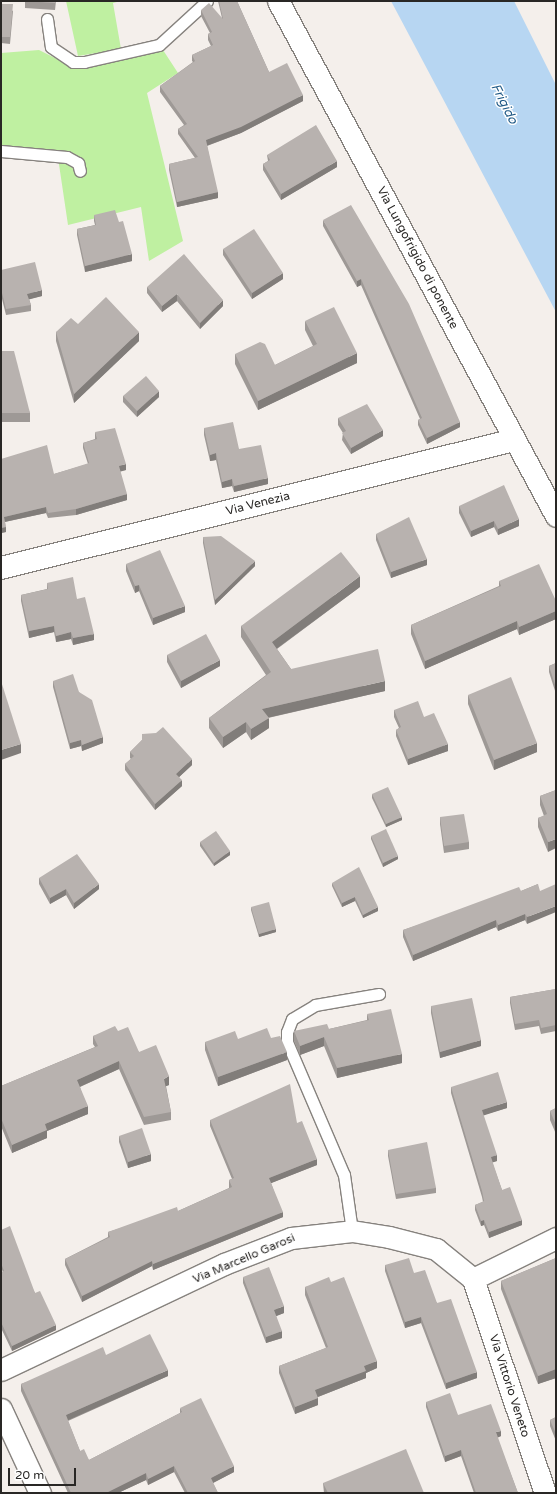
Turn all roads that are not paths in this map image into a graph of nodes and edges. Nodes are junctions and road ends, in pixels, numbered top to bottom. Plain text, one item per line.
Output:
1 (207, 1) edge
2 (278, 1) edge
3 (47, 19) dead end
4 (1, 151) edge
5 (80, 171) dead end
6 (514, 440) junction
7 (556, 516) edge
8 (1, 568) edge
9 (379, 994) dead end
10 (352, 1231) junction
11 (556, 1238) edge
12 (473, 1279) junction
13 (1, 1370) edge
14 (1, 1409) edge
15 (40, 1493) edge
16 (545, 1493) edge

1 - 3 lane
2 - 6 street, Via Lungofrigido di ponente
4 - 5 lane
6 - 7 street, Via Lungofrigido di ponente
6 - 8 street, Via Venezia
9 - 10 lane
10 - 12 street, Via Marcello Garosi
10 - 13 street, Via Marcello Garosi
11 - 12 street
12 - 16 street, Via Vittorio Veneto
14 - 15 street

